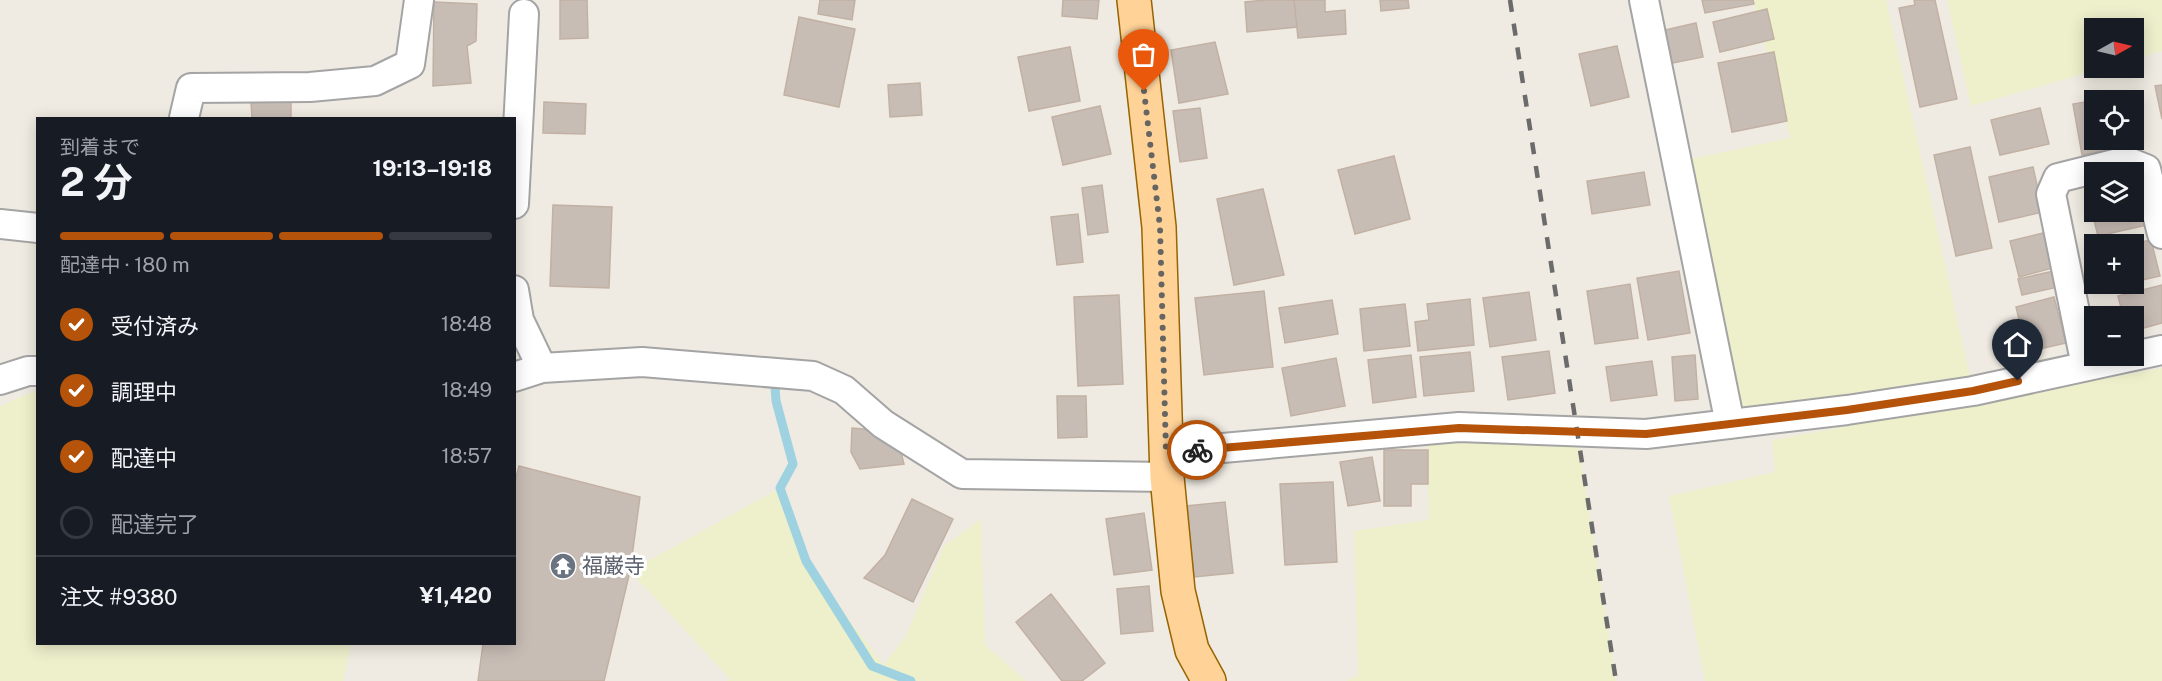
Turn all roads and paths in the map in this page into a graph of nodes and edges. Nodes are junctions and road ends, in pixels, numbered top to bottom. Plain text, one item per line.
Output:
1 (419, 0) edge
2 (1134, 0) edge
3 (1644, 0) edge
4 (524, 14) dead end
5 (184, 117) edge
6 (516, 166) edge
7 (0, 224) edge
8 (36, 228) edge
9 (2162, 234) edge
10 (516, 302) edge
11 (2162, 350) edge
12 (2144, 354) edge
13 (2084, 356) edge
14 (2086, 366) edge
15 (542, 368) junction
16 (36, 371) edge
17 (516, 376) edge
18 (0, 380) edge
19 (1730, 423) junction
20 (1167, 465) junction
21 (1209, 681) edge

1 - 5 street
2 - 20 main road
3 - 19 street
4 - 6 street
7 - 8 street
9 - 13 street
10 - 15 street
11 - 12 street
14 - 19 street
15 - 17 street
15 - 20 street
16 - 18 street
19 - 20 street
20 - 21 main road

